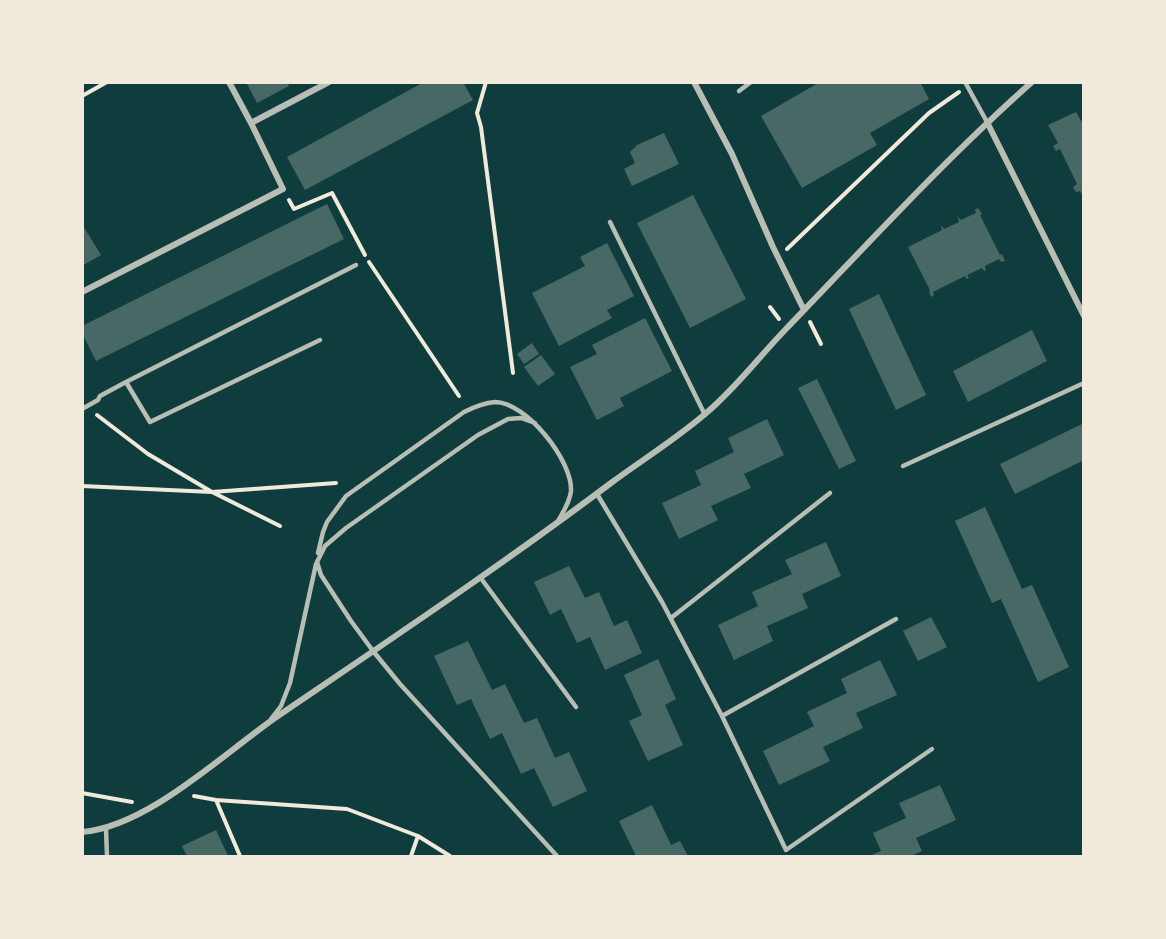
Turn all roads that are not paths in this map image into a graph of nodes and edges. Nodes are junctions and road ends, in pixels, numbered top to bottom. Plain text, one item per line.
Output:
1 (229, 82) edge
2 (329, 82) edge
3 (694, 82) edge
4 (751, 82) edge
5 (1032, 82) edge
6 (966, 85) edge
7 (739, 91) dead end
8 (987, 122) junction
9 (251, 123) junction
10 (610, 222) dead end
11 (356, 265) dead end
12 (82, 292) edge
13 (804, 310) junction
14 (1083, 316) edge
15 (320, 340) dead end
16 (126, 382) junction
17 (1083, 383) edge
18 (82, 409) edge
19 (705, 415) junction
20 (535, 423) junction
21 (903, 466) dead end
22 (830, 493) dead end
23 (597, 494) junction
24 (555, 526) junction
25 (317, 562) junction
26 (480, 577) junction
27 (671, 618) junction
28 (896, 620) dead end
29 (373, 651) junction
30 (576, 707) dead end
31 (722, 716) junction
32 (268, 722) junction
33 (932, 749) dead end
34 (106, 829) junction
35 (82, 832) edge
36 (107, 856) edge
37 (557, 856) edge

1 - 9 street
2 - 9 street
3 - 13 street
4 - 7 lane
5 - 8 street
6 - 8 lane
8 - 13 street
8 - 14 street
9 - 12 street
10 - 19 lane
11 - 16 lane
13 - 19 street
15 - 16 lane
16 - 18 lane
17 - 21 lane
19 - 23 street
20 - 24 lane
20 - 25 lane
20 - 25 lane
22 - 27 lane
23 - 24 street
23 - 27 lane
24 - 26 street
25 - 29 lane
25 - 32 lane
26 - 29 street
26 - 30 lane
27 - 31 lane
28 - 31 lane
29 - 32 street
29 - 37 lane
31 - 33 lane
32 - 34 street
34 - 35 street
34 - 36 lane

